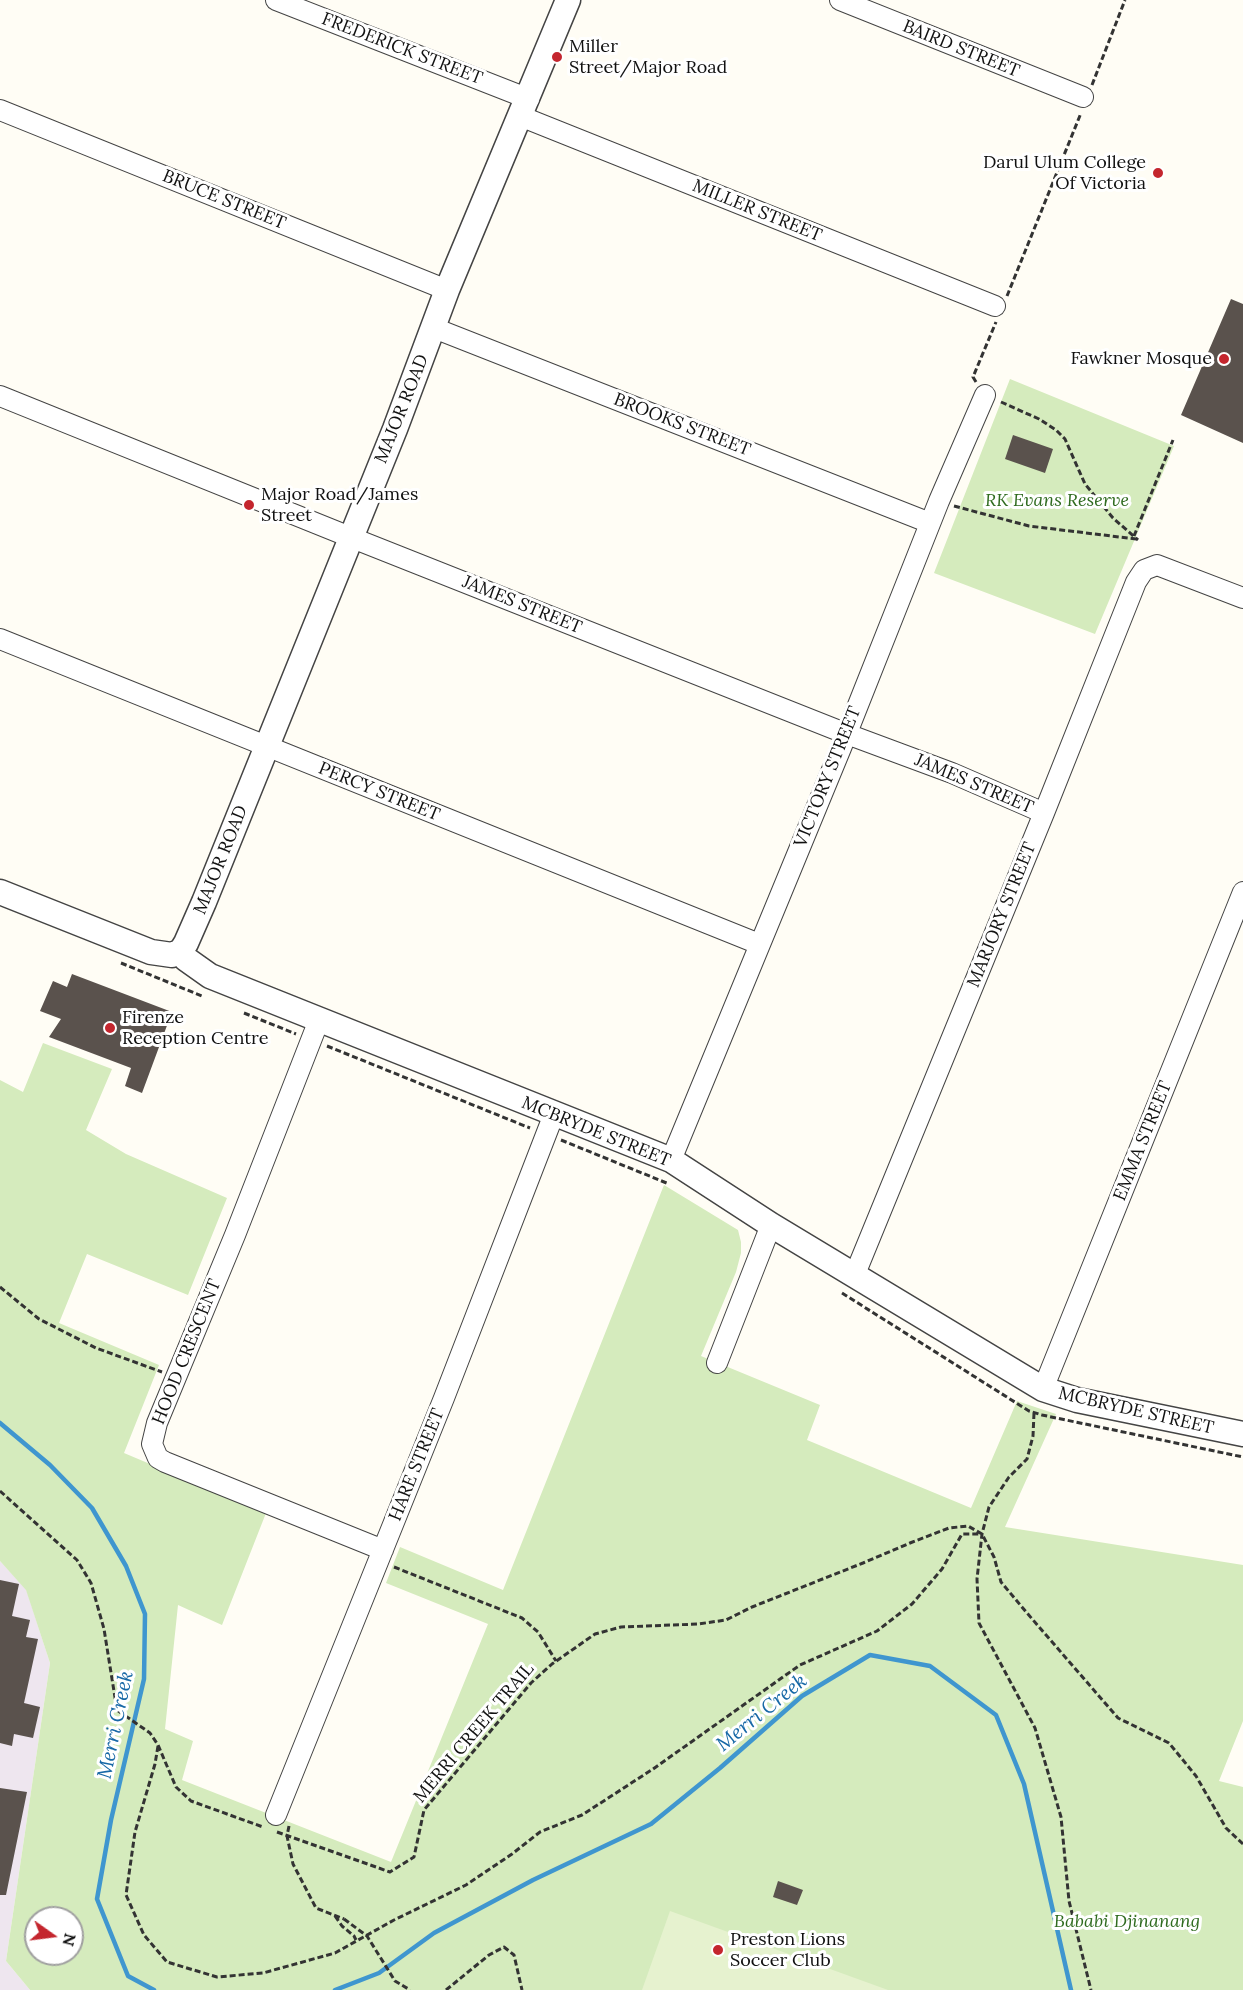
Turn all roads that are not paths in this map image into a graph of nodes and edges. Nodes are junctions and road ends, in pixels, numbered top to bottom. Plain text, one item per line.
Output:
1 (276, 0) edge
2 (568, 0) edge
3 (840, 0) edge
4 (1085, 98) road end
5 (524, 107) junction
6 (0, 110) edge
7 (447, 290) junction
8 (1000, 308) road end
9 (435, 328) junction
10 (985, 395) road end
11 (0, 396) edge
12 (930, 523) junction
13 (351, 537) junction
14 (1243, 598) edge
15 (0, 639) edge
16 (846, 734) junction
17 (267, 747) junction
18 (1044, 813) junction
19 (0, 892) edge
20 (1243, 892) edge
21 (759, 944) junction
22 (181, 951) junction
23 (315, 1030) junction
24 (550, 1124) junction
25 (671, 1160) junction
26 (771, 1225) junction
27 (849, 1283) junction
28 (717, 1363) dead end
29 (1043, 1389) junction
30 (1243, 1434) edge
31 (381, 1555) junction
32 (273, 1825) road end

1 - 5 street, FREDERICK STREET
2 - 5 street, MAJOR ROAD
3 - 4 street, BAIRD STREET
5 - 7 street, MAJOR ROAD
5 - 8 street, MILLER STREET
6 - 7 street, BRUCE STREET
7 - 9 street, MAJOR ROAD
9 - 12 street, BROOKS STREET
9 - 13 street, MAJOR ROAD
10 - 12 street, VICTORY STREET
11 - 13 street, JAMES STREET
12 - 16 street, VICTORY STREET
13 - 16 street, JAMES STREET
13 - 17 street, MAJOR ROAD
14 - 18 street, MARJORY STREET
15 - 17 street, PERCY STREET
16 - 18 street, JAMES STREET
16 - 21 street, VICTORY STREET
17 - 21 street, PERCY STREET
17 - 22 street, MAJOR ROAD
18 - 27 street, MARJORY STREET
19 - 22 street
20 - 29 street, EMMA STREET
21 - 25 street, VICTORY STREET
22 - 23 street, MCBRYDE STREET
23 - 24 street, MCBRYDE STREET
23 - 31 street, HOOD CRESCENT
24 - 25 street, MCBRYDE STREET
24 - 31 street, HARE STREET
25 - 26 street, MCBRYDE STREET
26 - 27 street, MCBRYDE STREET
26 - 28 street
27 - 29 street, MCBRYDE STREET
29 - 30 street, MCBRYDE STREET
31 - 32 street, HARE STREET

